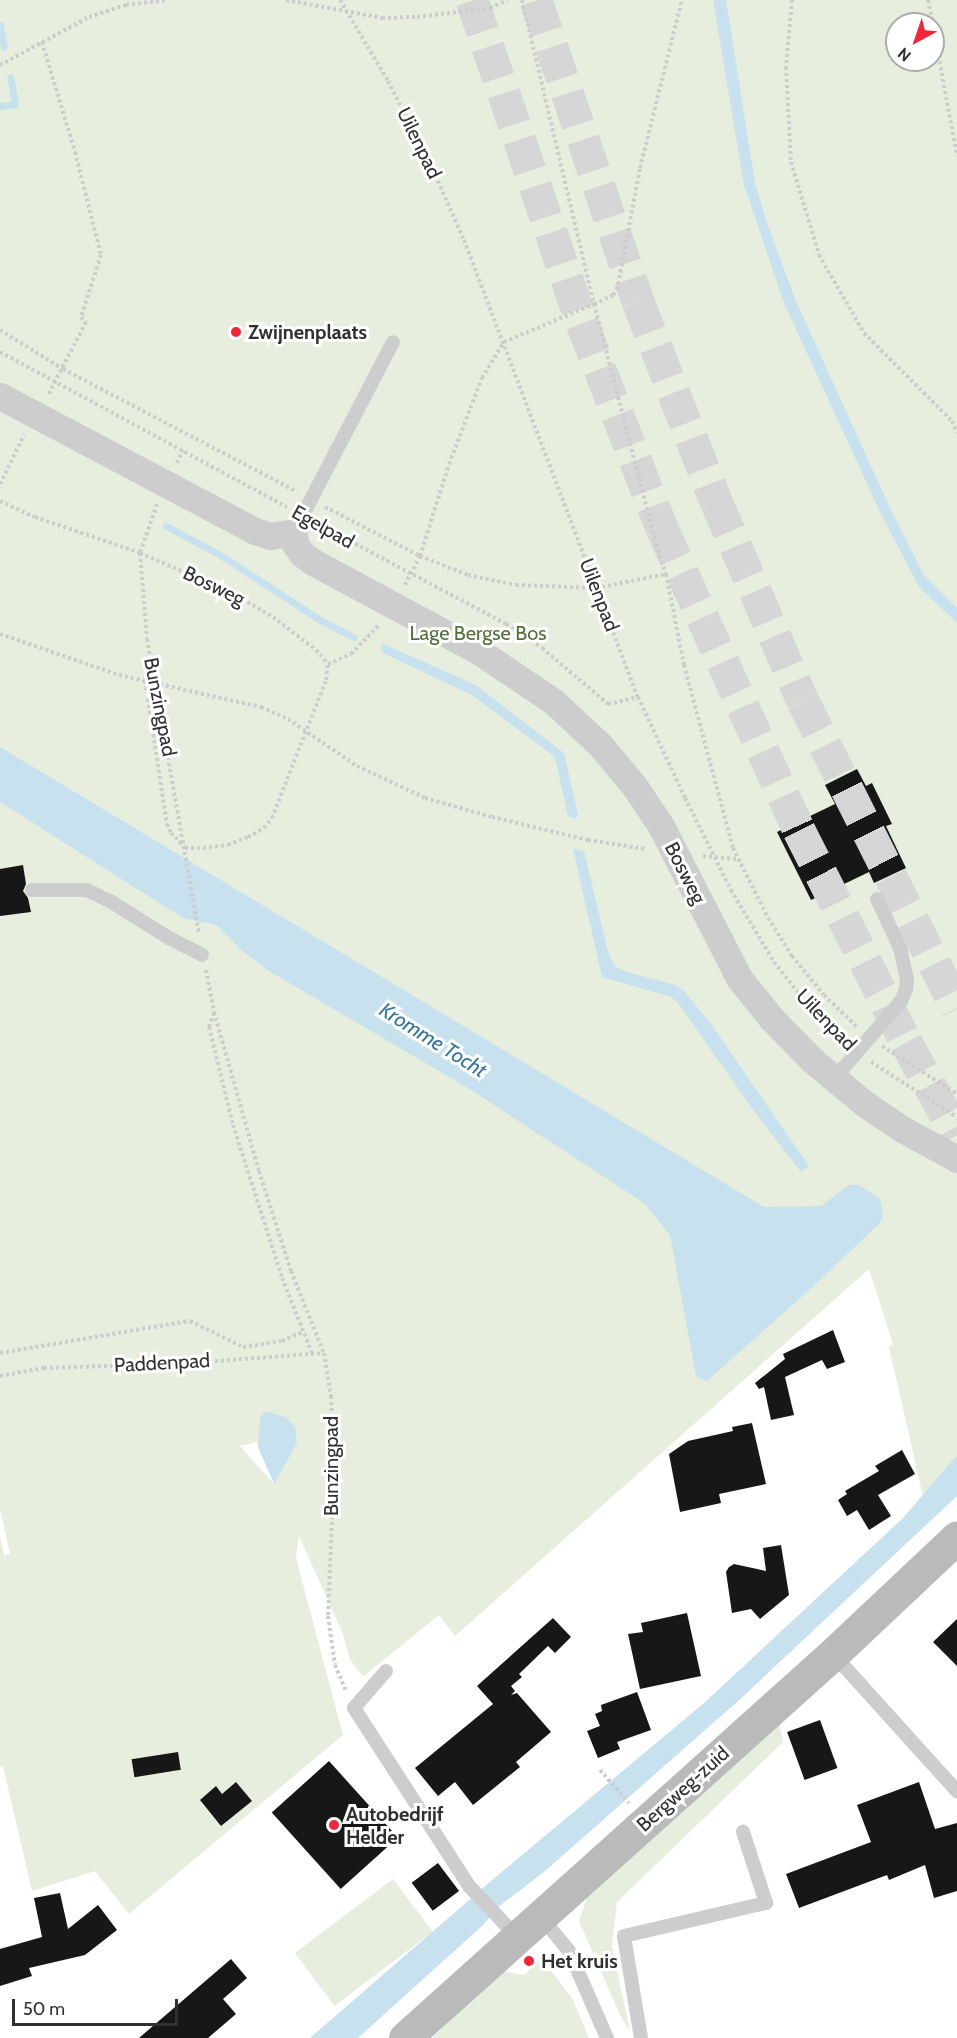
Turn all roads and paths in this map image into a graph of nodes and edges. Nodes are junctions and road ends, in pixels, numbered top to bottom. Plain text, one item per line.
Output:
1 (166, 0) edge
2 (286, 0) edge
3 (340, 0) edge
4 (507, 0) edge
5 (522, 0) edge
6 (682, 0) edge
7 (792, 0) edge
8 (346, 12) junction
9 (42, 42) junction
10 (0, 65) edge
11 (942, 72) edge
12 (957, 155) edge
13 (594, 304) junction
14 (87, 322) dead end
15 (0, 330) edge
16 (393, 342) dead end
17 (504, 342) junction
18 (0, 352) edge
19 (63, 369) dead end
20 (0, 396) edge
21 (957, 433) edge
22 (165, 483) junction
23 (0, 501) edge
24 (298, 524) junction
25 (140, 553) junction
26 (410, 574) junction
27 (666, 574) junction
28 (596, 588) junction
29 (395, 605) junction
30 (0, 634) edge
31 (328, 664) junction
32 (145, 681) junction
33 (157, 683) junction
34 (638, 697) junction
35 (306, 731) junction
36 (185, 848) junction
37 (675, 854) junction
38 (716, 858) junction
39 (739, 859) junction
40 (32, 890) dead end
41 (877, 899) dead end
42 (200, 934) dead end
43 (202, 955) joint
44 (214, 1012) junction
45 (870, 1037) junction
46 (857, 1052) junction
47 (834, 1079) junction
48 (956, 1092) edge
49 (957, 1117) edge
50 (957, 1159) edge
51 (304, 1331) junction
52 (0, 1353) edge
53 (312, 1353) junction
54 (324, 1353) junction
55 (0, 1376) edge
56 (957, 1537) edge
57 (833, 1654) junction
58 (386, 1671) dead end
59 (354, 1708) junction
60 (600, 1770) dead end
61 (957, 1791) edge
62 (629, 1803) dead end
63 (743, 1832) dead end
64 (520, 1925) junction
65 (405, 2038) edge
66 (607, 2038) edge
67 (641, 2038) edge

1 - 9 path
2 - 8 path
3 - 8 path, Uilenpad
4 - 8 path
5 - 13 path
6 - 13 path
7 - 21 path
8 - 17 path, Uilenpad
9 - 10 path
9 - 14 path
11 - 12 path
13 - 17 path
13 - 27 path
15 - 19 path
16 - 24 lane
17 - 26 path
17 - 28 path, Uilenpad
18 - 24 path, Egelpad
20 - 22 street
22 - 24 street
22 - 25 path, Bunzingpad
23 - 25 path, Bosweg
24 - 26 path, Egelpad
24 - 29 street, Bosweg
25 - 31 path, Bosweg
25 - 33 path, Bunzingpad
26 - 29 path
26 - 34 path, Egelpad
27 - 28 path
27 - 39 path
28 - 34 path, Uilenpad
29 - 31 path
29 - 37 street, Bosweg
30 - 32 path
31 - 35 path
32 - 33 path
32 - 36 path
33 - 35 path
33 - 36 path, Bunzingpad
34 - 38 path, Uilenpad
35 - 36 path
35 - 37 path
36 - 42 path, Bunzingpad
37 - 38 path
37 - 47 street, Bosweg
38 - 39 path
38 - 46 path, Uilenpad
39 - 45 path
40 - 43 lane
41 - 45 lane
43 - 44 path, Bunzingpad
44 - 51 path
44 - 54 path, Bunzingpad
45 - 46 lane
45 - 48 path
46 - 47 lane
46 - 49 path, Uilenpad
47 - 50 street, Bosweg
51 - 52 path
51 - 53 path
53 - 54 path, Paddenpad
53 - 55 path, Paddenpad
54 - 59 path, Bunzingpad
56 - 57 street, Bergweg-zuid
57 - 61 lane
57 - 64 street, Bergweg-zuid
58 - 59 lane
59 - 64 lane
60 - 62 path
63 - 67 lane
64 - 65 street, Bergweg-zuid
64 - 66 lane

